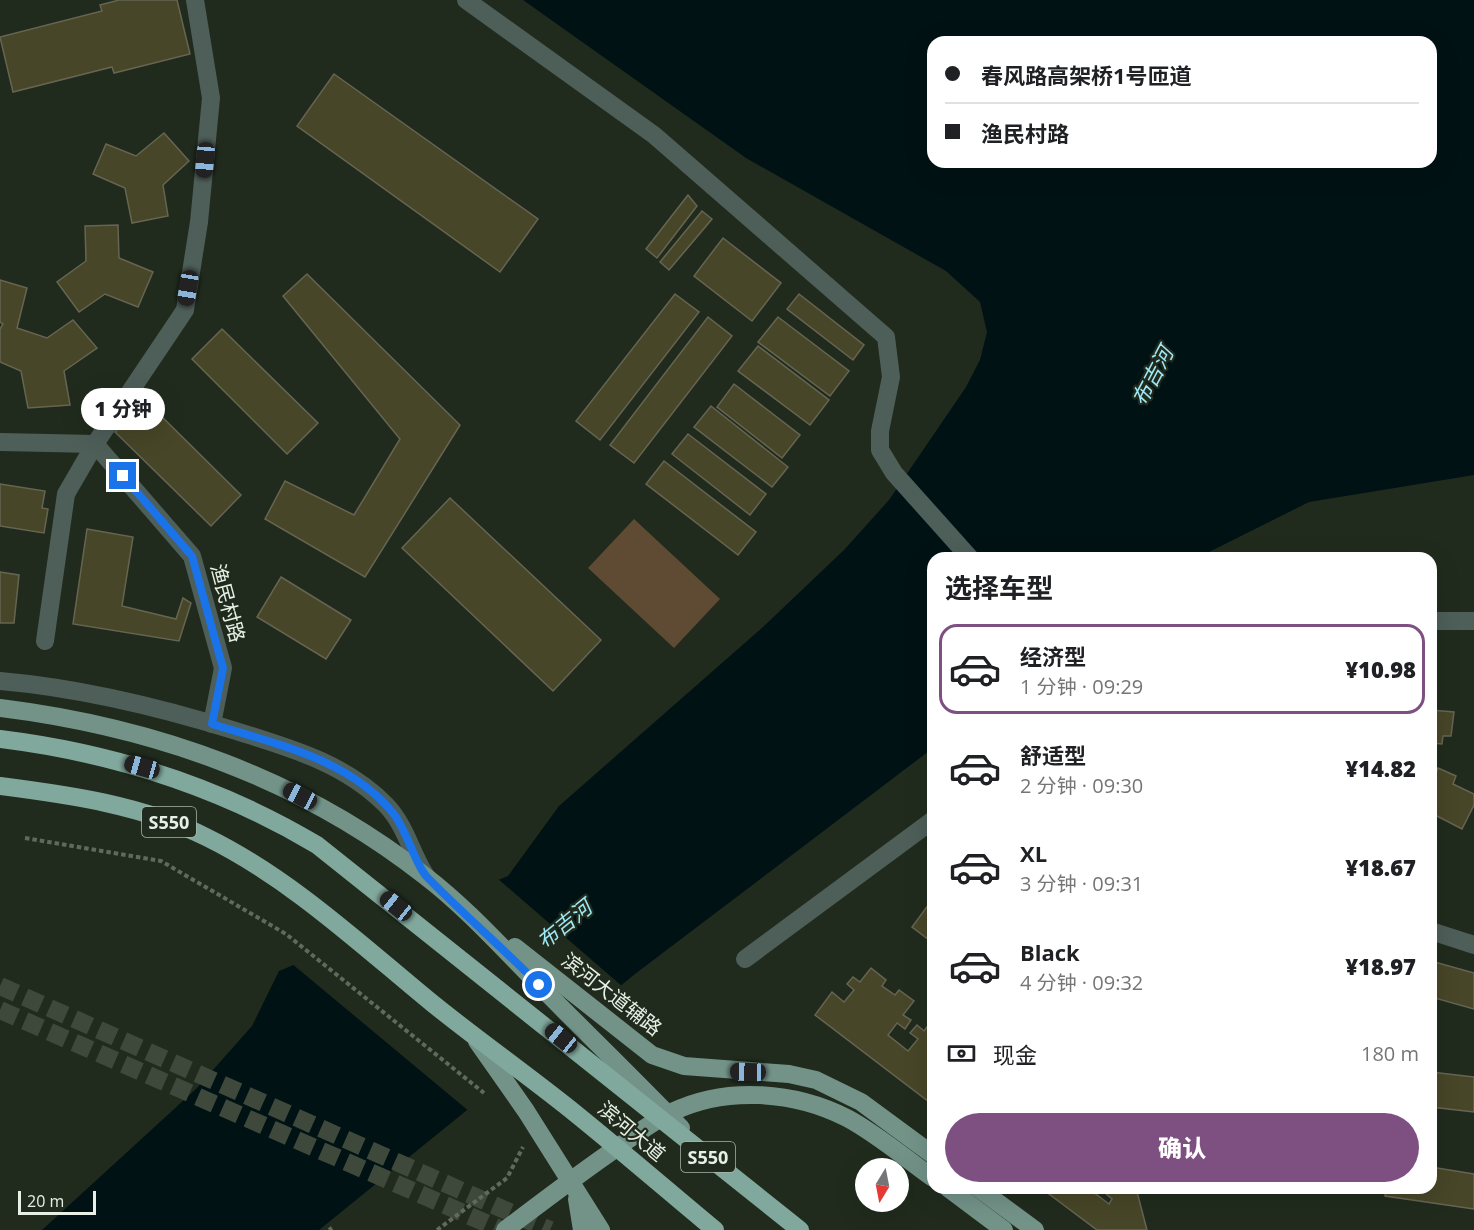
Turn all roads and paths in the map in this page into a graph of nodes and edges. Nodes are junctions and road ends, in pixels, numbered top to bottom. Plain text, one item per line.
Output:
1 (195, 0) edge
2 (466, 0) edge
3 (0, 442) edge
4 (95, 444) junction
5 (965, 552) edge
6 (1437, 621) edge
7 (1474, 621) edge
8 (45, 641) dead end
9 (0, 681) edge
10 (0, 708) edge
11 (212, 724) junction
12 (0, 739) edge
13 (0, 786) edge
14 (0, 794) edge
15 (62, 794) junction
16 (927, 824) edge
17 (26, 838) dead end
18 (426, 876) junction
19 (445, 892) junction
20 (1437, 933) edge
21 (1474, 945) edge
22 (745, 958) dead end
23 (472, 1035) junction
24 (622, 1077) junction
25 (486, 1094) dead end
26 (543, 1137) junction
27 (518, 1140) dead end
28 (927, 1151) edge
29 (927, 1174) edge
30 (956, 1194) edge
31 (986, 1194) edge
32 (437, 1230) edge
33 (505, 1230) edge
34 (582, 1230) edge
35 (601, 1230) edge
36 (715, 1230) edge
37 (800, 1230) edge
38 (1004, 1230) edge
39 (1035, 1230) edge

1 - 4 street
2 - 5 street
3 - 4 street
4 - 8 street
4 - 11 street, 渔民村路
6 - 7 street
9 - 11 street
10 - 18 main road
11 - 18 street
12 - 24 highway, S550
13 - 15 highway, S550
14 - 15 main road
15 - 23 highway, S550
16 - 22 street
17 - 25 path
18 - 19 main road
19 - 24 main road
19 - 28 main road, 滨河大道辅路
20 - 21 street
23 - 26 main road
23 - 36 highway, 滨河大道 / S550
24 - 37 highway, 滨河大道 / S550
26 - 34 main road
26 - 35 main road
27 - 32 path
29 - 33 main road
30 - 38 main road
31 - 39 main road

